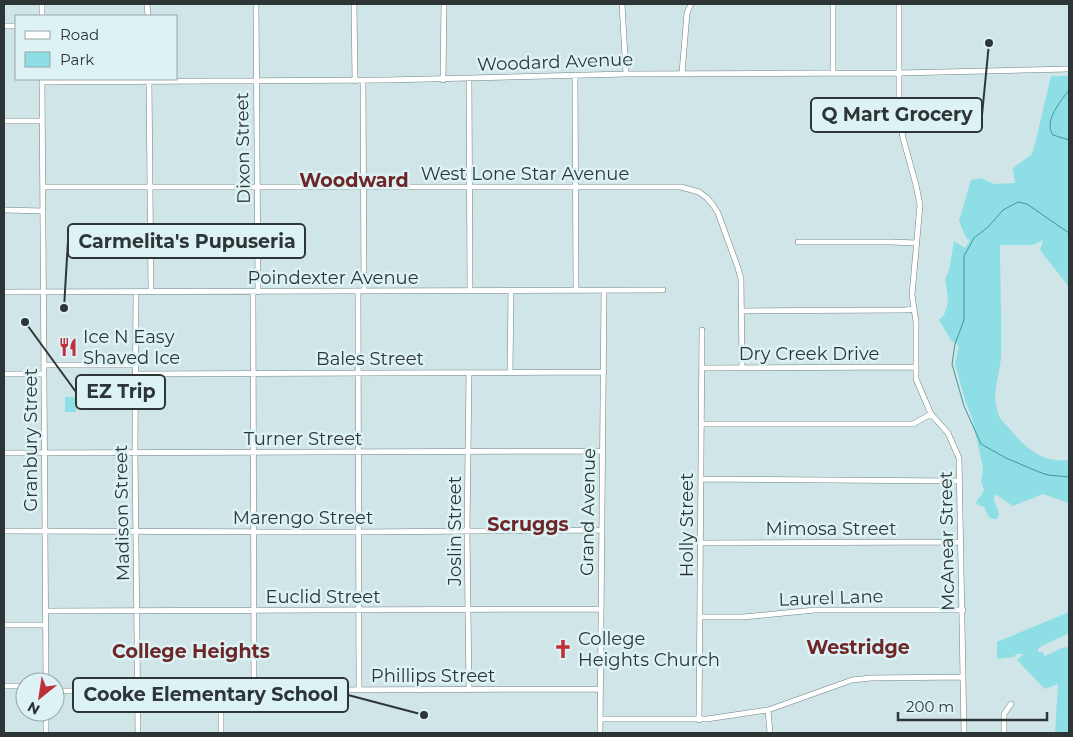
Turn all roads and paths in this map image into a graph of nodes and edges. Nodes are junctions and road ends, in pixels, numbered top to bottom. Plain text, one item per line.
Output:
1 (256, 4) edge
2 (354, 4) edge
3 (444, 4) edge
4 (622, 4) edge
5 (691, 4) edge
6 (833, 4) edge
7 (899, 4) edge
8 (1069, 69) edge
9 (899, 72) junction
10 (682, 73) junction
11 (833, 73) junction
12 (626, 74) junction
13 (575, 75) junction
14 (469, 79) junction
15 (42, 80) edge
16 (149, 80) edge
17 (355, 80) junction
18 (444, 80) junction
19 (256, 81) junction
20 (363, 81) junction
21 (4, 121) edge
22 (42, 121) junction
23 (576, 186) junction
24 (150, 187) junction
25 (43, 188) junction
26 (257, 188) junction
27 (364, 188) junction
28 (470, 188) junction
29 (4, 210) edge
30 (43, 211) junction
31 (798, 242) dead end
32 (917, 243) junction
33 (663, 290) dead end
34 (470, 291) junction
35 (511, 291) junction
36 (576, 291) junction
37 (604, 291) junction
38 (4, 292) edge
39 (44, 292) junction
40 (136, 292) junction
41 (151, 292) junction
42 (255, 292) junction
43 (361, 292) junction
44 (914, 309) junction
45 (741, 311) junction
46 (702, 330) dead end
47 (44, 364) junction
48 (135, 366) junction
49 (916, 367) junction
50 (702, 368) junction
51 (742, 368) junction
52 (358, 372) junction
53 (510, 372) junction
54 (604, 372) junction
55 (469, 373) junction
56 (4, 374) edge
57 (44, 374) junction
58 (135, 374) junction
59 (252, 374) junction
60 (931, 414) junction
61 (701, 424) junction
62 (603, 451) junction
63 (135, 452) junction
64 (358, 452) junction
65 (468, 452) junction
66 (4, 453) edge
67 (44, 453) junction
68 (252, 453) junction
69 (701, 479) junction
70 (960, 481) junction
71 (602, 530) junction
72 (4, 531) edge
73 (45, 531) junction
74 (136, 531) junction
75 (467, 531) junction
76 (253, 532) junction
77 (359, 532) junction
78 (961, 542) junction
79 (700, 543) junction
80 (601, 609) junction
81 (359, 610) junction
82 (469, 610) junction
83 (962, 610) junction
84 (45, 611) junction
85 (137, 611) junction
86 (253, 611) junction
87 (700, 617) junction
88 (4, 624) edge
89 (45, 625) junction
90 (46, 672) edge
91 (964, 678) junction
92 (600, 689) junction
93 (254, 690) junction
94 (359, 690) junction
95 (469, 690) junction
96 (65, 691) edge
97 (137, 691) junction
98 (221, 691) junction
99 (1011, 704) dead end
100 (768, 710) junction
101 (600, 718) junction
102 (699, 720) junction
103 (138, 733) edge
104 (221, 733) edge
105 (600, 733) edge
106 (770, 733) edge
107 (964, 733) edge
108 (1004, 733) edge

1 - 19 street, Dixon Street
2 - 17 street
3 - 18 street
4 - 12 street
5 - 10 street
6 - 11 street
7 - 9 street, McAnear Street
8 - 9 street, Woodard Avenue
9 - 11 street, Woodard Avenue
9 - 32 street, McAnear Street
10 - 11 street, Woodard Avenue
10 - 12 street, Woodard Avenue
12 - 13 street, Woodard Avenue
13 - 14 street, Woodard Avenue
13 - 23 street
14 - 18 street, Woodard Avenue
14 - 28 street
15 - 16 street, Woodard Avenue
15 - 22 street, Granbury Street
16 - 19 street, Woodard Avenue
16 - 24 street
17 - 19 street, Woodard Avenue
17 - 20 street, Woodard Avenue
18 - 20 street, Woodard Avenue
19 - 26 street, Dixon Street
20 - 27 street
21 - 22 street
22 - 25 street, Granbury Street
23 - 28 street, West Lone Star Avenue
23 - 36 street
23 - 45 street, West Lone Star Avenue
24 - 25 street, West Lone Star Avenue
24 - 26 street, West Lone Star Avenue
24 - 41 street
25 - 30 street, Granbury Street
26 - 27 street, West Lone Star Avenue
26 - 42 street, Dixon Street
27 - 28 street, West Lone Star Avenue
27 - 43 street
28 - 34 street
29 - 30 street
30 - 39 street, Granbury Street
31 - 32 street
32 - 44 street, McAnear Street
33 - 37 street, Poindexter Avenue
34 - 35 street, Poindexter Avenue
34 - 43 street, Poindexter Avenue
35 - 36 street, Poindexter Avenue
35 - 53 street
36 - 37 street, Poindexter Avenue
37 - 54 street, Grand Avenue
38 - 39 street, Poindexter Avenue
39 - 40 street, Poindexter Avenue
39 - 47 street, Granbury Street
40 - 41 street, Poindexter Avenue
40 - 48 street, Madison Street
41 - 42 street, Poindexter Avenue
42 - 43 street, Poindexter Avenue
42 - 59 street, Dixon Street
43 - 52 street
44 - 45 street
44 - 49 street, McAnear Street
45 - 51 street, West Lone Star Avenue
46 - 50 street, Holly Street
47 - 48 street
47 - 57 street, Granbury Street
48 - 58 street, Madison Street
49 - 51 street, Dry Creek Drive
49 - 60 street, McAnear Street
50 - 51 street, Dry Creek Drive
50 - 61 street, Holly Street
52 - 55 street, Bales Street
52 - 59 street, Bales Street
52 - 64 street
53 - 54 street, Bales Street
53 - 55 street, Bales Street
54 - 62 street, Grand Avenue
55 - 65 street, Joslin Street
56 - 57 street
57 - 67 street, Granbury Street
58 - 59 street, Bales Street
58 - 63 street, Madison Street
59 - 68 street, Dixon Street
60 - 61 street
60 - 70 street, McAnear Street
61 - 69 street, Holly Street
62 - 65 street, Turner Street
62 - 71 street, Grand Avenue
63 - 67 street, Turner Street
63 - 68 street, Turner Street
63 - 74 street, Madison Street
64 - 65 street, Turner Street
64 - 68 street, Turner Street
64 - 77 street
65 - 75 street, Joslin Street
66 - 67 street, Turner Street
67 - 73 street, Granbury Street
68 - 76 street, Dixon Street
69 - 70 street
69 - 79 street, Holly Street
70 - 78 street, McAnear Street
71 - 75 street, Marengo Street
71 - 80 street, Grand Avenue
72 - 73 street, Marengo Street
73 - 74 street, Marengo Street
73 - 84 street, Granbury Street
74 - 76 street, Marengo Street
74 - 85 street, Madison Street
75 - 77 street, Marengo Street
75 - 82 street, Joslin Street
76 - 77 street, Marengo Street
76 - 86 street, Dixon Street
77 - 81 street
78 - 79 street, Mimosa Street
78 - 83 street, McAnear Street
79 - 87 street, Holly Street
80 - 82 street, Euclid Street
80 - 92 street, Grand Avenue
81 - 82 street, Euclid Street
81 - 86 street, Euclid Street
81 - 94 street
82 - 95 street, Joslin Street
83 - 87 street, Laurel Lane
83 - 91 street, McAnear Street
84 - 85 street, Euclid Street
84 - 89 street, Granbury Street
85 - 86 street, Euclid Street
85 - 97 street, Madison Street
86 - 93 street, Dixon Street
87 - 102 street, Holly Street
88 - 89 street
89 - 90 street, Granbury Street
91 - 100 street
91 - 107 street, McAnear Street
92 - 95 street, Phillips Street
92 - 101 street, Grand Avenue
93 - 94 street, Phillips Street
93 - 98 street, Phillips Street
94 - 95 street, Phillips Street
96 - 97 street, Phillips Street
97 - 98 street, Phillips Street
97 - 103 street, Madison Street
98 - 104 street
99 - 108 street
100 - 102 street
100 - 106 street
101 - 102 street
101 - 105 street, Grand Avenue

